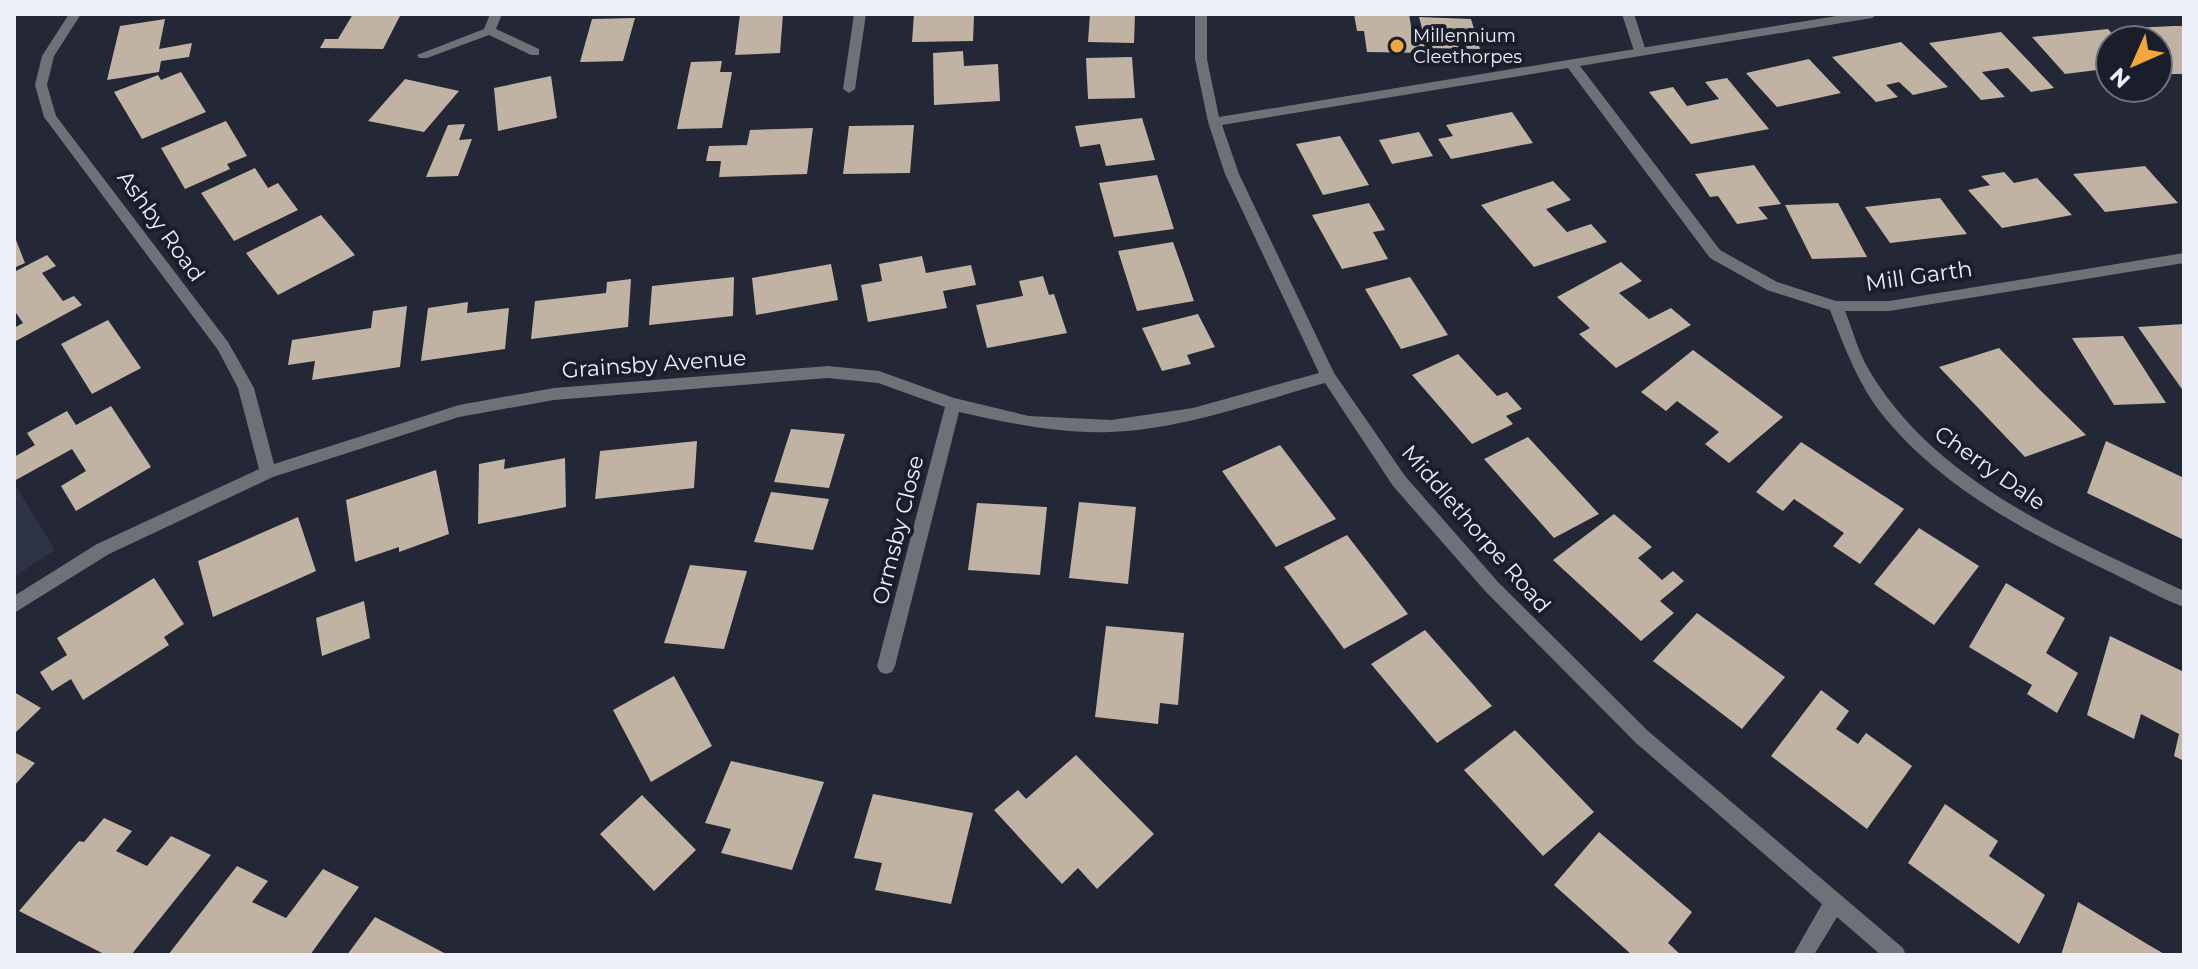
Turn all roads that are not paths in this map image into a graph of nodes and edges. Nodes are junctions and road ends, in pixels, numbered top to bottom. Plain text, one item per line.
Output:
1 (75, 14) edge
2 (496, 14) edge
3 (860, 14) edge
4 (1201, 14) edge
5 (1628, 14) edge
6 (1872, 14) edge
7 (489, 31) junction
8 (1640, 51) junction
9 (535, 52) dead end
10 (423, 55) dead end
11 (1572, 64) junction
12 (849, 89) dead end
13 (1214, 122) junction
14 (2184, 258) edge
15 (1836, 306) junction
16 (1328, 376) junction
17 (953, 404) junction
18 (268, 472) junction
19 (2184, 599) edge
20 (14, 605) edge
21 (886, 666) dead end
22 (1834, 903) junction
23 (1803, 955) edge
24 (1896, 955) edge

1 - 18 street, Ashby Road
2 - 7 street
3 - 12 street
4 - 13 street, Middlethorpe Road
5 - 8 street
6 - 8 street
7 - 9 street
7 - 10 street
8 - 11 street
11 - 13 street
11 - 15 street, Mill Garth
13 - 16 street, Middlethorpe Road
14 - 15 street, Mill Garth
15 - 19 street, Cherry Dale
16 - 17 street, Grainsby Avenue
16 - 22 street, Middlethorpe Road
17 - 18 street, Grainsby Avenue
17 - 21 street, Ormsby Close
18 - 20 street, Grainsby Avenue
22 - 23 street
22 - 24 street, Middlethorpe Road

